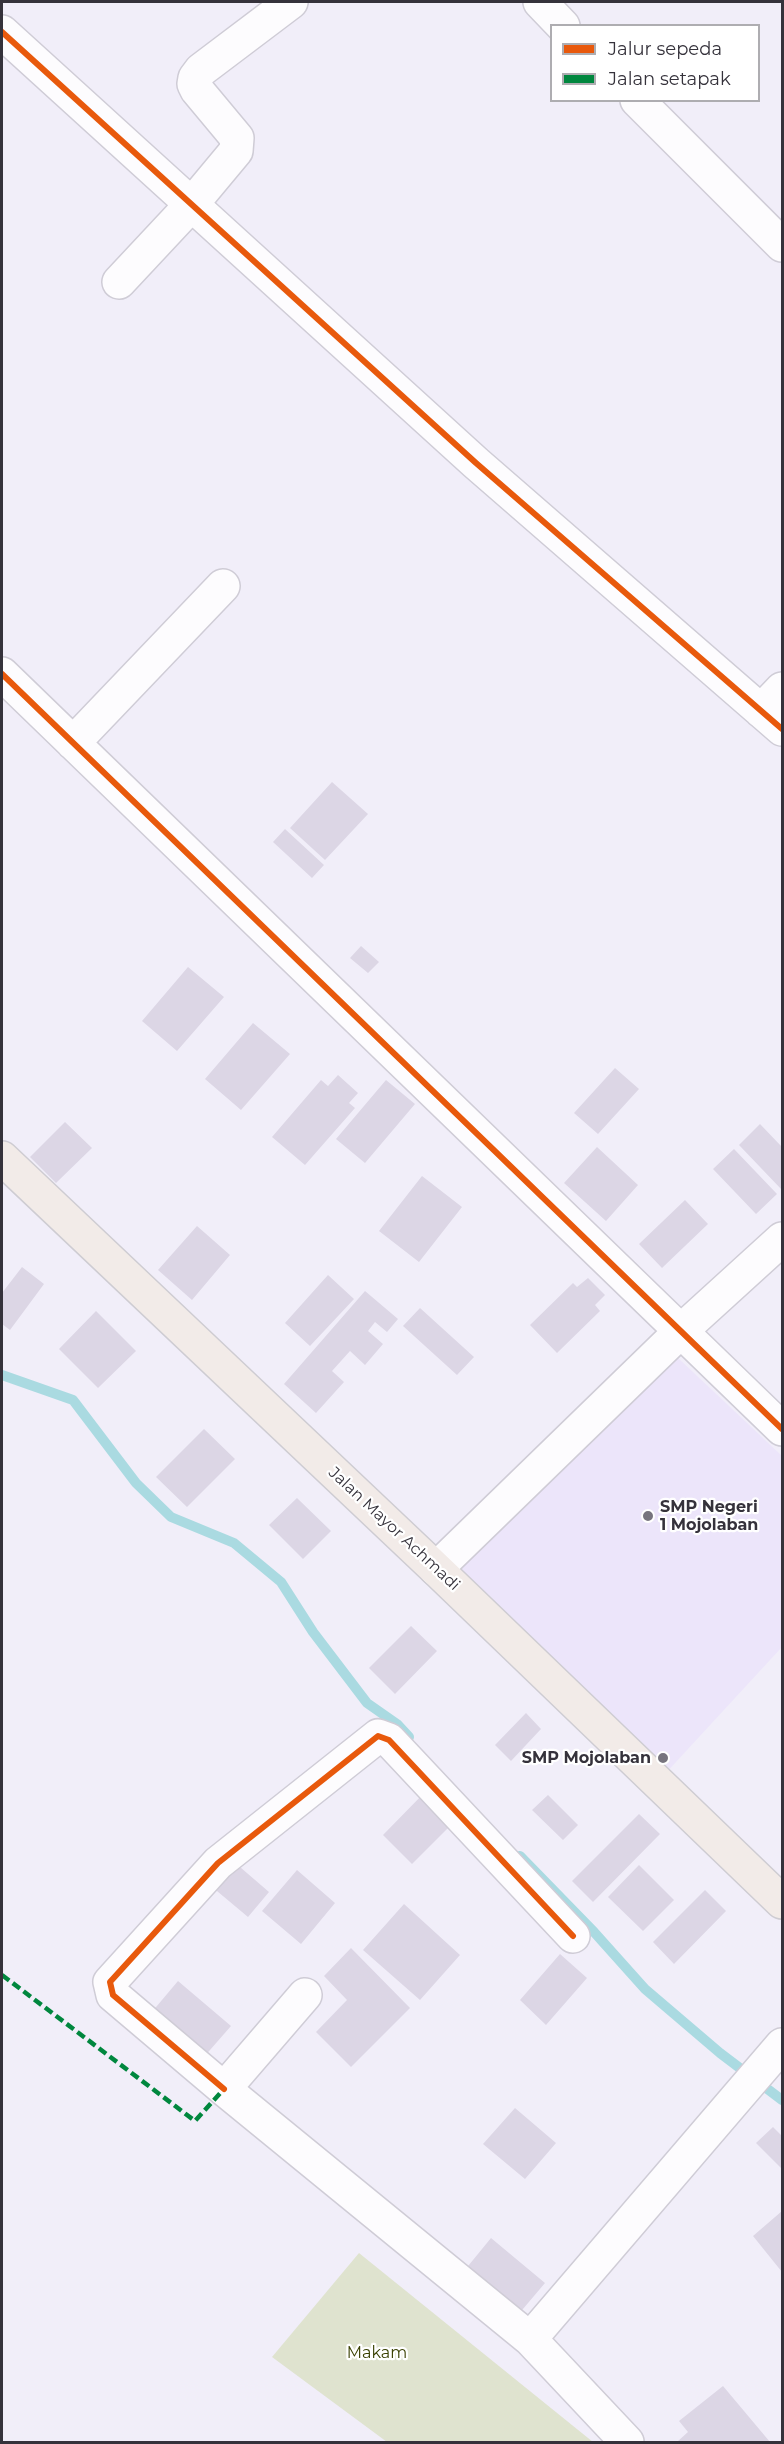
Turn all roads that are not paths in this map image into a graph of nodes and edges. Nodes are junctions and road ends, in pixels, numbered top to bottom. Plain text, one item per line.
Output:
1 (291, 2) edge
2 (540, 2) edge
3 (561, 24) edge
4 (2, 32) edge
5 (639, 102) edge
6 (191, 205) junction
7 (783, 246) edge
8 (119, 282) dead end
9 (223, 586) dead end
10 (2, 674) edge
11 (775, 709) edge
12 (73, 743) junction
13 (2, 1158) edge
14 (783, 1239) edge
15 (682, 1330) junction
16 (783, 1429) edge
17 (436, 1569) junction
18 (783, 1902) edge
19 (573, 1936) dead end
20 (305, 1995) dead end
21 (772, 2057) edge
22 (224, 2089) junction
23 (530, 2340) junction
24 (627, 2442) edge

1 - 6 street
2 - 3 street
4 - 6 street
5 - 7 street
6 - 8 street
6 - 11 street
9 - 12 street
10 - 12 street
12 - 15 street
13 - 17 main road, Jalan Mayor Achmadi
14 - 15 street
15 - 16 street
15 - 17 street
17 - 18 main road, Jalan Mayor Achmadi
19 - 22 street
20 - 22 street
21 - 23 street
22 - 23 street
23 - 24 street

